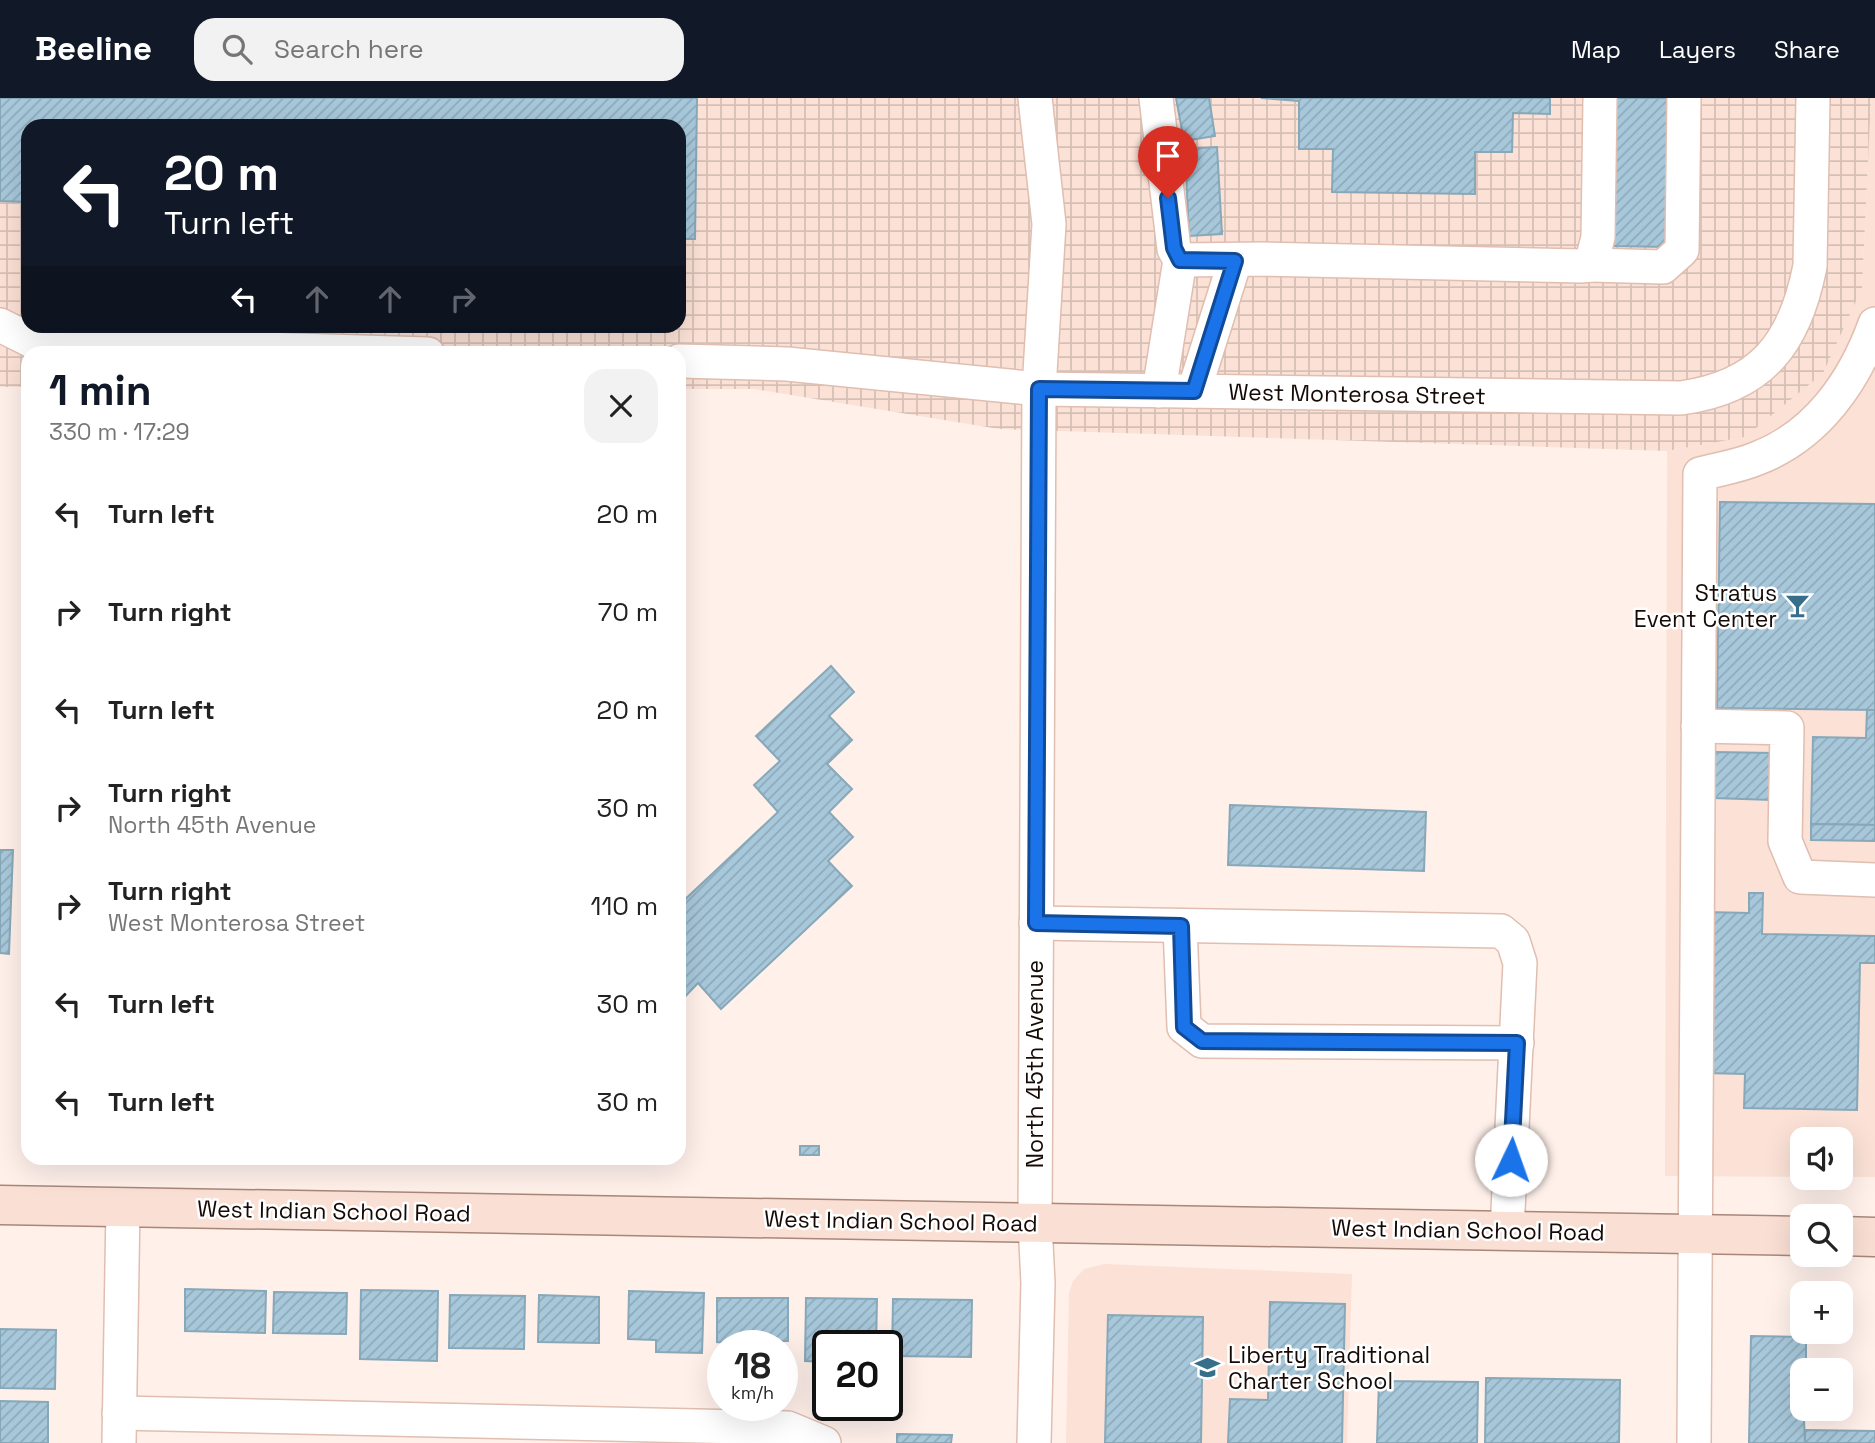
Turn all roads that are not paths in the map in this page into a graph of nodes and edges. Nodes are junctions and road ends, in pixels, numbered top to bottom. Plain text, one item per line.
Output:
1 (1035, 98) edge
2 (1156, 98) edge
3 (1600, 98) edge
4 (1684, 98) edge
5 (1813, 98) edge
6 (1180, 260) junction
7 (1235, 261) junction
8 (1591, 265) junction
9 (1875, 324) edge
10 (0, 325) edge
11 (165, 346) edge
12 (686, 361) edge
13 (1039, 389) junction
14 (1159, 391) junction
15 (1194, 391) junction
16 (1698, 726) junction
17 (1875, 880) edge
18 (1036, 923) junction
19 (1181, 926) junction
20 (1517, 1043) junction
21 (0, 1205) edge
22 (123, 1207) junction
23 (1035, 1223) junction
24 (1507, 1231) junction
25 (1695, 1234) junction
26 (1790, 1236) edge
27 (1853, 1236) edge
28 (1875, 1237) edge
29 (119, 1428) edge
30 (824, 1443) edge
31 (1034, 1443) edge
32 (1694, 1443) edge

1 - 13 street, North 45th Avenue
2 - 6 street
3 - 8 street
4 - 8 street
5 - 15 street, West Monterosa Street
6 - 7 street
6 - 14 street
7 - 8 street
7 - 15 street
9 - 16 street
10 - 11 street
12 - 13 street, West Monterosa Street
13 - 14 street, West Monterosa Street
13 - 18 street, North 45th Avenue
14 - 15 street, West Monterosa Street
16 - 17 street
16 - 25 street
18 - 19 street
18 - 23 street, North 45th Avenue
19 - 20 street
19 - 20 street
20 - 24 street
21 - 22 main road, West Indian School Road
22 - 23 main road, West Indian School Road
22 - 29 street
23 - 24 main road, West Indian School Road
23 - 31 street, North 45th Avenue
24 - 25 main road, West Indian School Road
25 - 26 main road, West Indian School Road
25 - 32 street
27 - 28 main road
29 - 30 street

